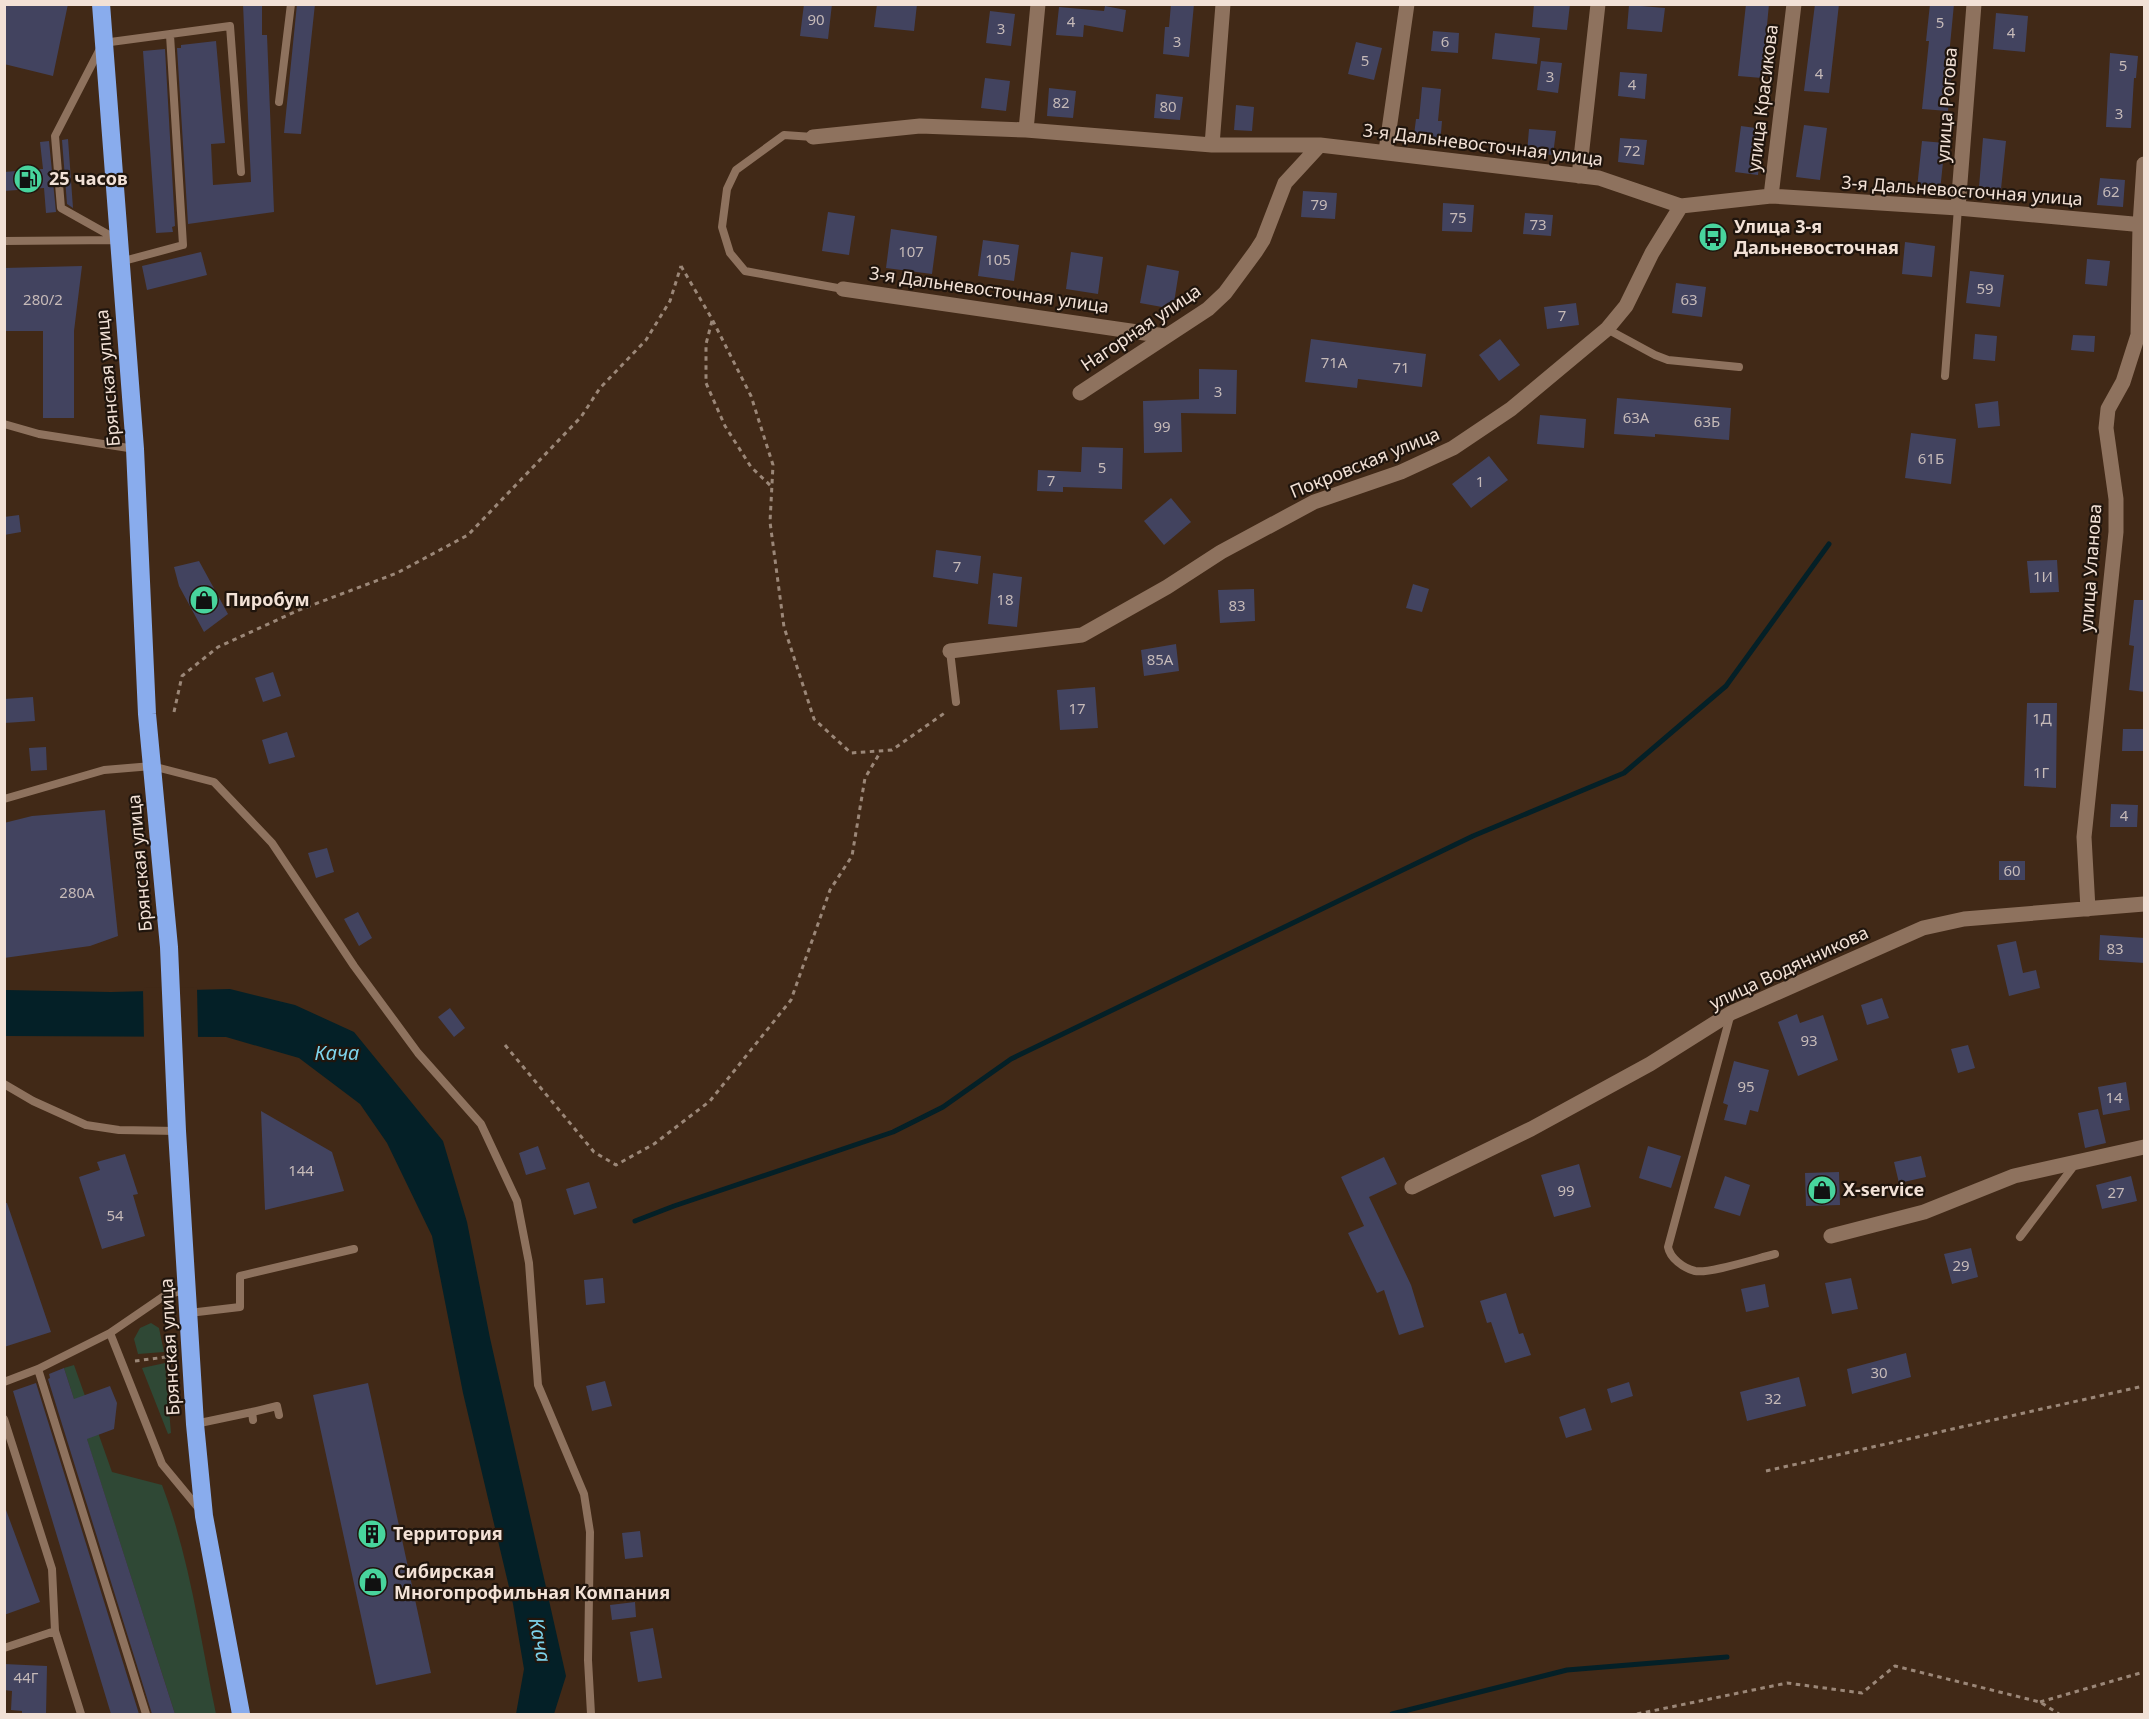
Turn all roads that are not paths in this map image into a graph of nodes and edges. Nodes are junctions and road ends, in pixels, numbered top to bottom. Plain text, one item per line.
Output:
1 (101, 4) edge
2 (291, 4) edge
3 (1038, 4) edge
4 (1223, 4) edge
5 (1407, 4) edge
6 (1598, 4) edge
7 (1794, 4) edge
8 (1974, 4) edge
9 (170, 35) junction
10 (103, 43) junction
11 (279, 102) dead end
12 (1026, 129) junction
13 (813, 136) joint
14 (1212, 145) junction
15 (1320, 145) junction
16 (1386, 151) junction
17 (2145, 164) edge
18 (242, 172) dead end
19 (1579, 176) junction
20 (1771, 196) junction
21 (1681, 206) junction
22 (1958, 208) junction
23 (2142, 225) edge
24 (119, 240) junction
25 (4, 241) edge
26 (120, 262) junction
27 (843, 289) joint
28 (1607, 329) junction
29 (1165, 336) junction
30 (1739, 367) dead end
31 (1945, 376) dead end
32 (1080, 393) dead end
33 (4, 424) edge
34 (135, 449) junction
35 (950, 651) joint
36 (956, 702) road end
37 (153, 766) junction
38 (4, 799) edge
39 (2145, 904) edge
40 (2088, 909) junction
41 (1731, 1013) junction
42 (4, 1084) edge
43 (177, 1131) junction
44 (2145, 1147) edge
45 (2077, 1162) junction
46 (1412, 1187) dead end
47 (1831, 1236) dead end
48 (2020, 1237) dead end
49 (354, 1249) dead end
50 (1774, 1254) dead end
51 (188, 1289) junction
52 (189, 1313) junction
53 (110, 1333) junction
54 (38, 1369) junction
55 (4, 1382) edge
56 (279, 1415) dead end
57 (4, 1419) edge
58 (195, 1424) junction
59 (204, 1516) junction
60 (55, 1631) junction
61 (4, 1648) edge
62 (81, 1714) edge
63 (146, 1714) edge
64 (241, 1714) edge
65 (591, 1714) edge

1 - 10 highway, Брянская улица
2 - 11 lane
3 - 12 street
4 - 14 street
5 - 16 street
6 - 19 street
7 - 20 street, улица Красикова
8 - 22 street, улица Рогова
9 - 10 lane
9 - 18 lane
9 - 26 lane
10 - 24 highway, Брянская улица
10 - 24 lane
12 - 13 street, 3-я Дальневосточная улица
12 - 14 street, 3-я Дальневосточная улица
13 - 27 lane
14 - 15 street, 3-я Дальневосточная улица
15 - 16 street, 3-я Дальневосточная улица
15 - 29 street, Нагорная улица
16 - 19 street, 3-я Дальневосточная улица
17 - 23 street, улица Уланова
19 - 21 street, 3-я Дальневосточная улица
20 - 21 street, 3-я Дальневосточная улица
20 - 22 street, 3-я Дальневосточная улица
21 - 28 street, Покровская улица
22 - 23 street, 3-я Дальневосточная улица
22 - 31 lane
23 - 40 street, улица Уланова
24 - 25 lane
24 - 26 highway, Брянская улица
26 - 34 highway, Брянская улица
27 - 29 street, 3-я Дальневосточная улица
28 - 30 lane
28 - 35 street, Покровская улица
29 - 32 street, Нагорная улица
33 - 34 lane
34 - 37 highway, Брянская улица
35 - 36 lane
37 - 38 lane
37 - 43 highway, Брянская улица
37 - 65 lane
39 - 40 street, улица Водянникова
40 - 41 street, улица Водянникова
41 - 46 street, улица Водянникова
41 - 50 lane
42 - 43 lane
43 - 51 highway, Брянская улица
44 - 45 street
45 - 47 street
45 - 48 lane
49 - 52 lane
51 - 52 highway, Брянская улица
51 - 53 lane
52 - 58 highway, Брянская улица
53 - 54 lane
53 - 59 lane
54 - 55 lane
54 - 63 lane
56 - 58 lane
57 - 60 lane
58 - 59 highway, Брянская улица
59 - 64 highway, Брянская улица
60 - 61 lane
60 - 62 lane

